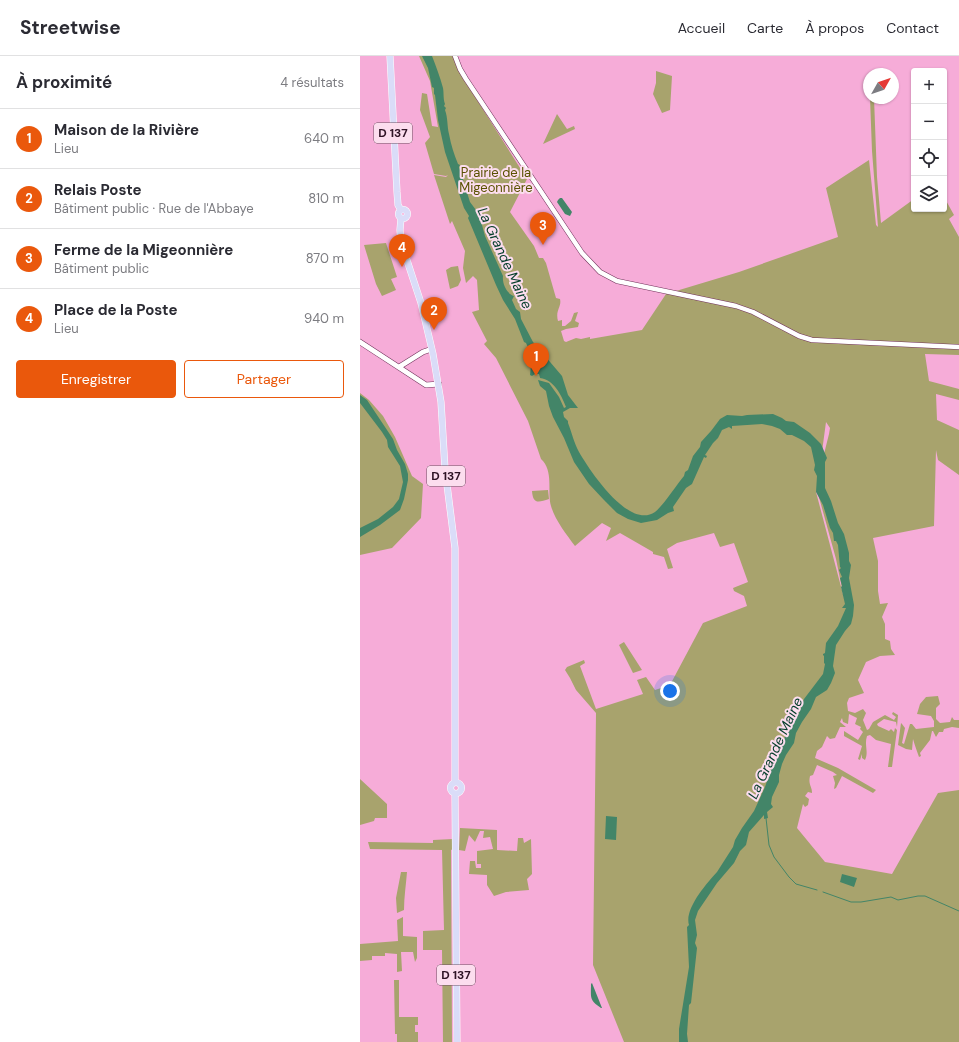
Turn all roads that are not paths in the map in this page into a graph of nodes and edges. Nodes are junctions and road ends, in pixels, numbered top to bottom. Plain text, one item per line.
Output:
1 (390, 56) edge
2 (455, 56) edge
3 (360, 342) edge
4 (959, 348) edge
5 (432, 350) junction
6 (399, 367) junction
7 (438, 384) junction
8 (457, 1042) edge

1 - 5 main road, D 137
2 - 4 street
3 - 6 main road
5 - 6 main road
5 - 7 main road, D 137
6 - 7 main road
7 - 8 main road, D 137

